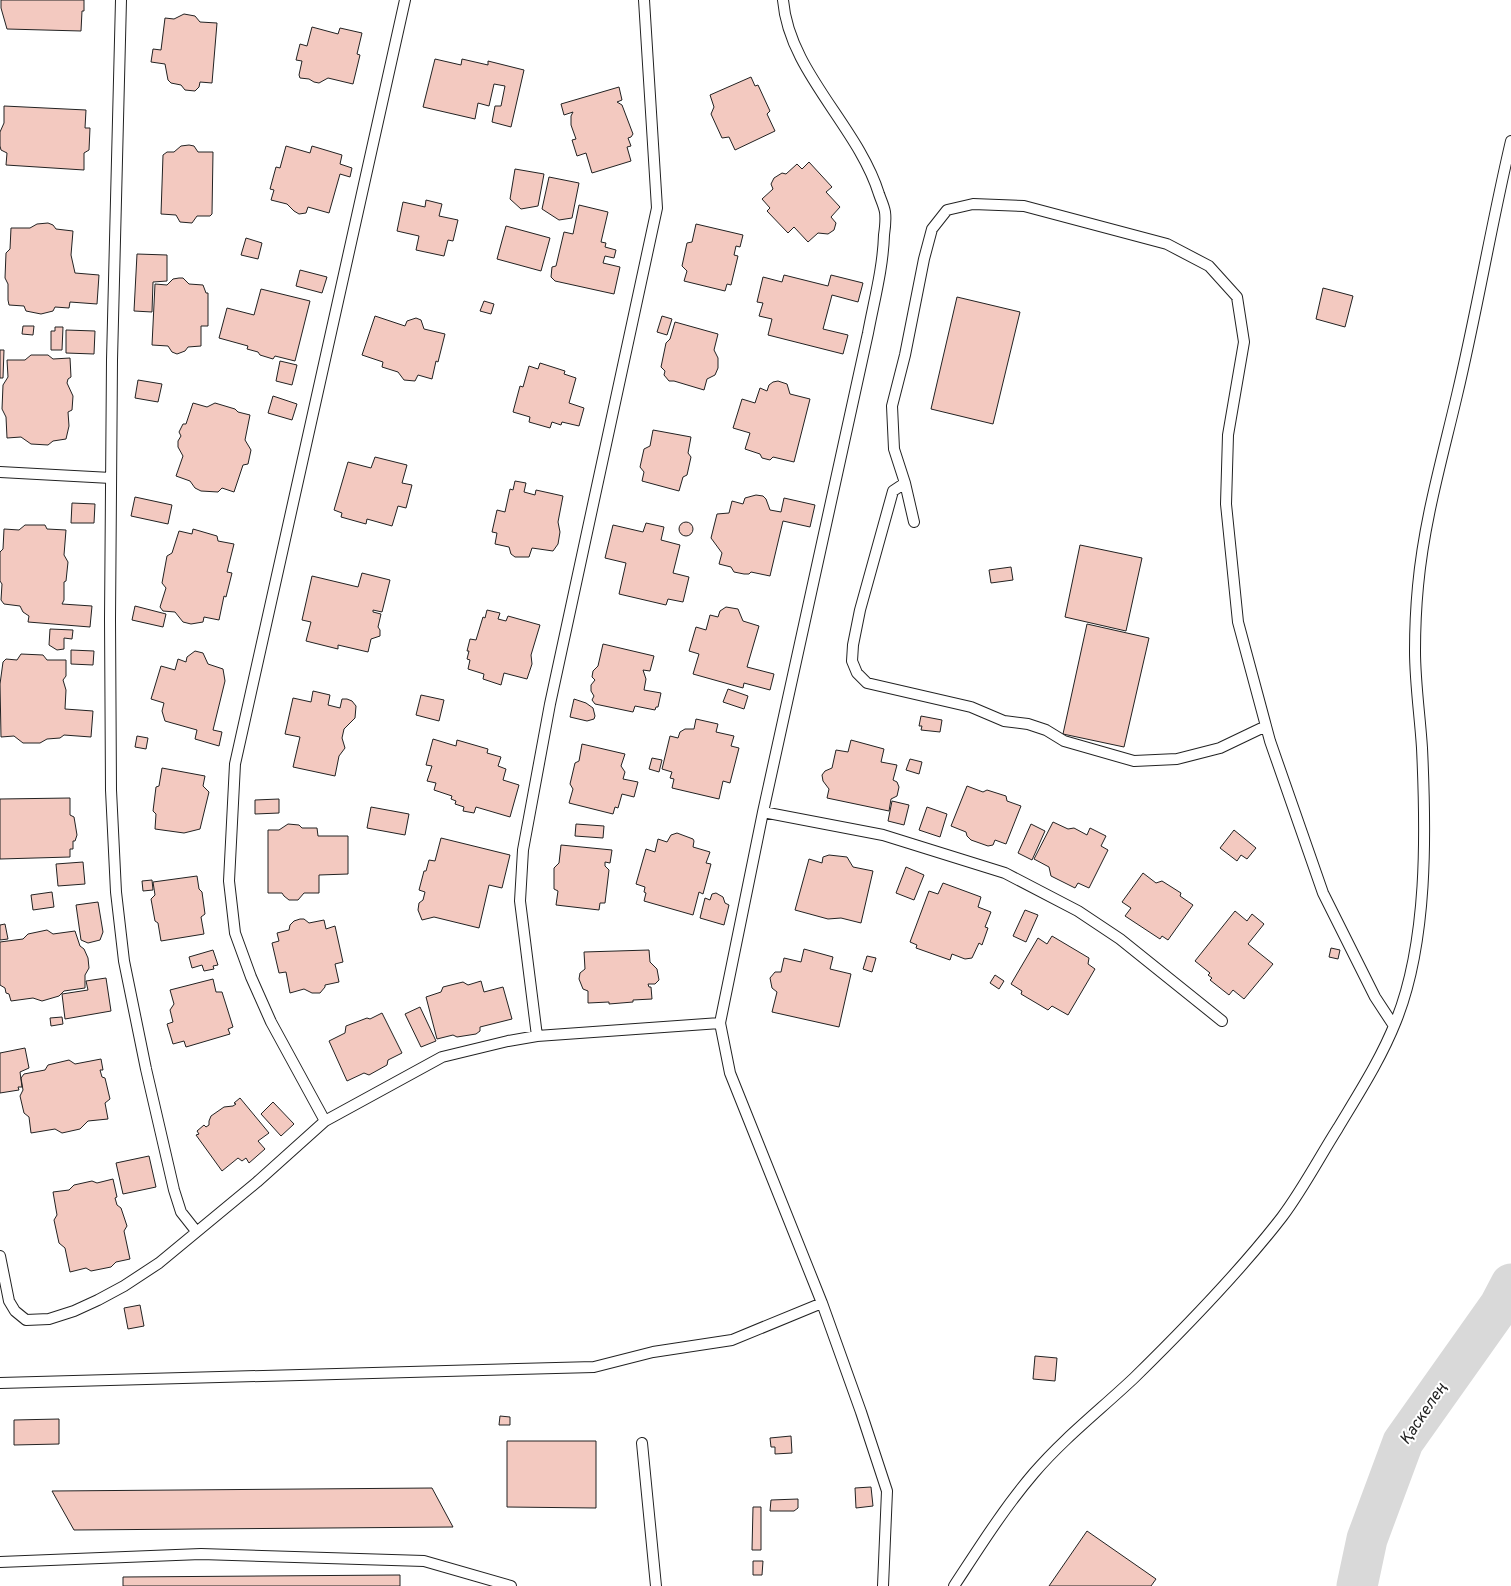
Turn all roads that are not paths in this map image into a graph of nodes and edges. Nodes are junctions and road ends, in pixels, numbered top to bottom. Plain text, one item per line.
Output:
1 (121, 0) edge
2 (404, 0) edge
3 (644, 0) edge
4 (784, 0) edge
5 (1511, 142) edge
6 (0, 472) edge
7 (111, 478) junction
8 (905, 483) junction
9 (914, 522) dead end
10 (1266, 726) junction
11 (763, 812) junction
12 (1222, 1021) dead end
13 (720, 1022) junction
14 (1394, 1026) junction
15 (537, 1036) junction
16 (325, 1121) junction
17 (196, 1231) junction
18 (0, 1256) edge
19 (822, 1303) junction
20 (0, 1383) edge
21 (642, 1443) dead end
22 (0, 1562) edge
23 (511, 1586) edge
24 (656, 1586) edge
25 (884, 1586) edge
26 (954, 1586) edge

1 - 7 lane
2 - 16 lane
3 - 15 lane
4 - 11 lane
5 - 14 lane
6 - 7 lane
7 - 17 lane
8 - 9 lane
8 - 10 lane
8 - 10 lane
10 - 14 lane
11 - 12 lane
11 - 13 lane
13 - 15 lane
13 - 19 lane
14 - 26 lane
15 - 16 lane
16 - 17 lane
17 - 18 lane
19 - 20 lane
19 - 25 lane
21 - 24 lane
22 - 23 lane

